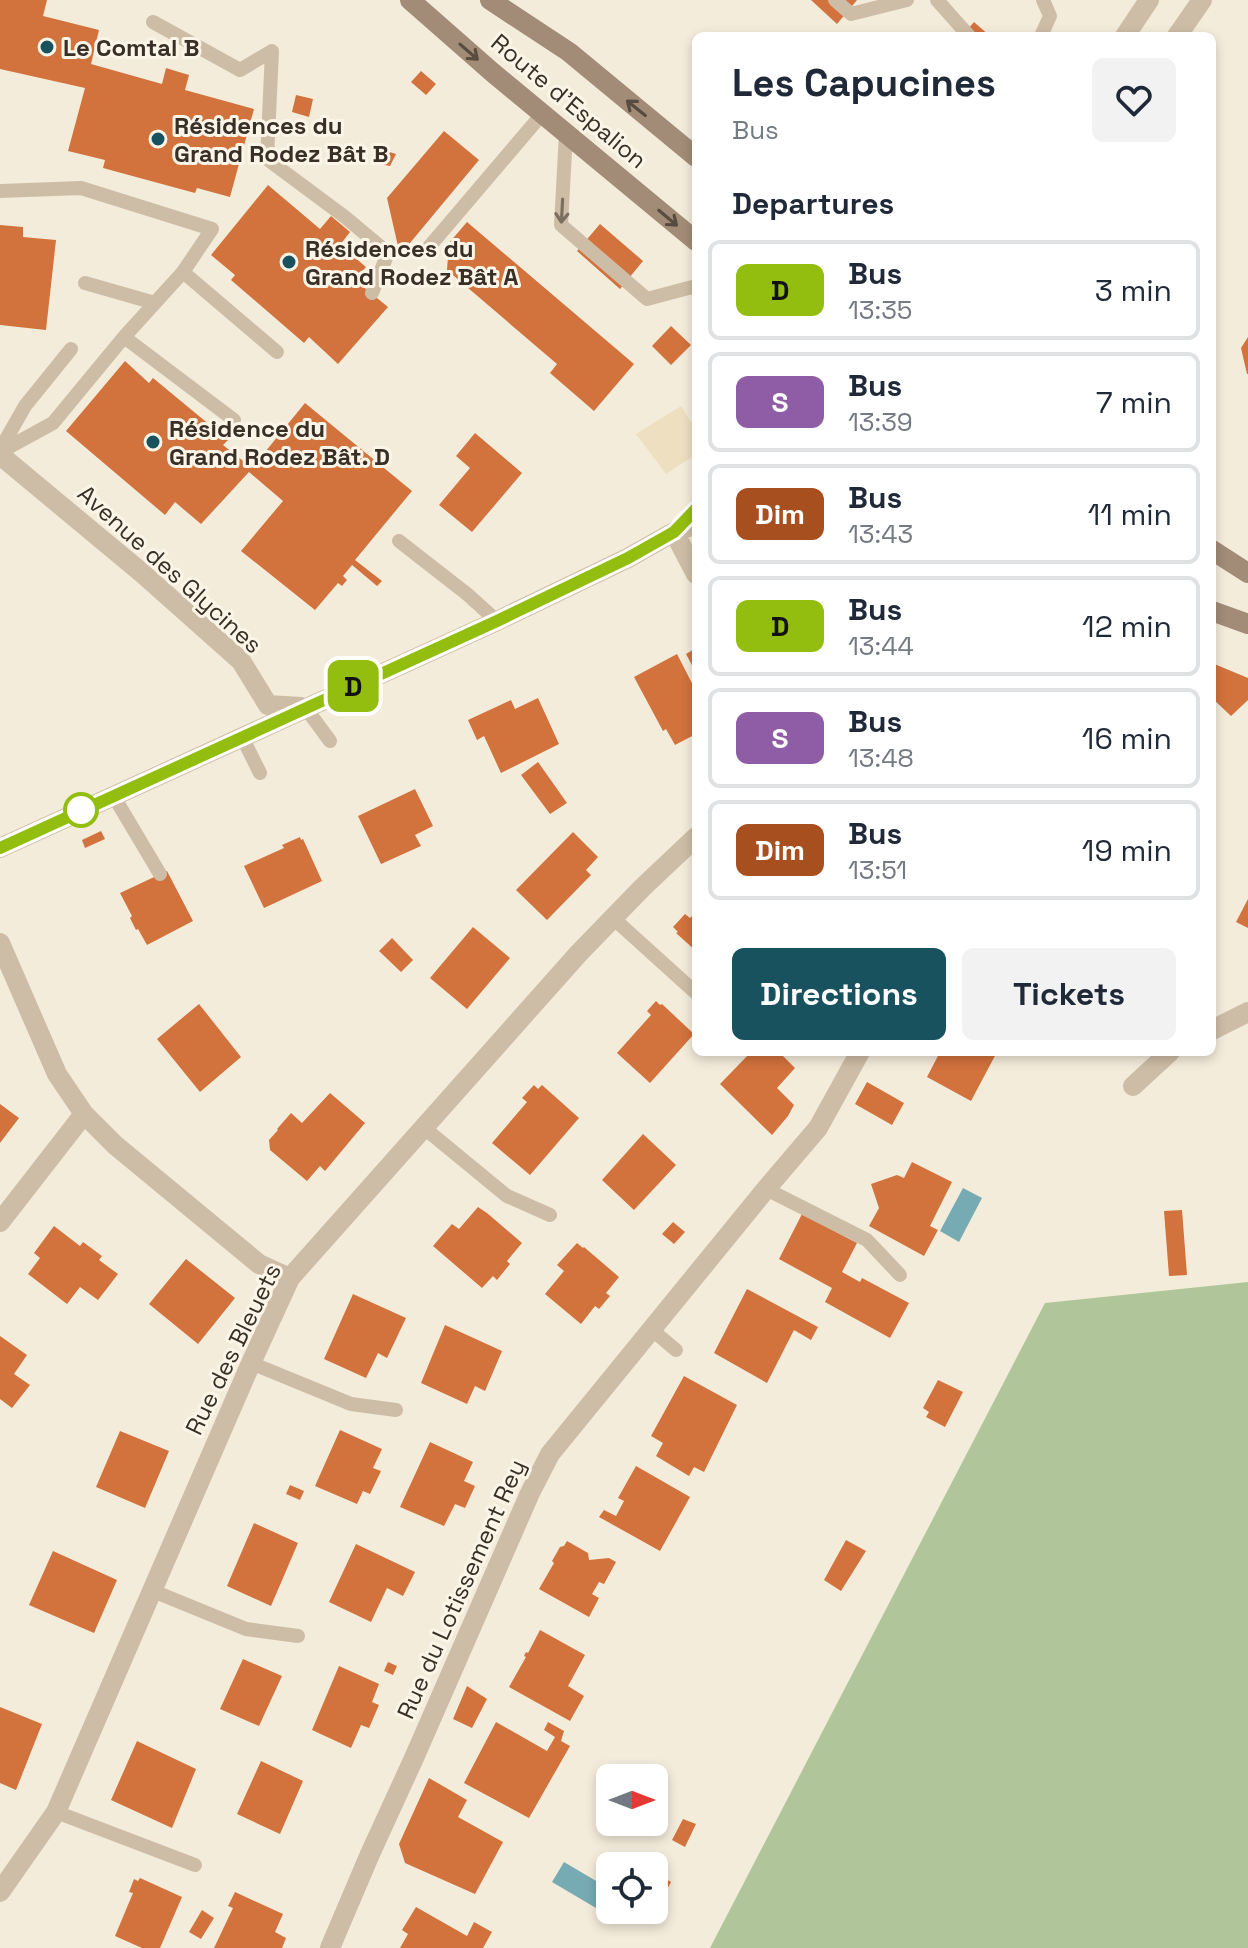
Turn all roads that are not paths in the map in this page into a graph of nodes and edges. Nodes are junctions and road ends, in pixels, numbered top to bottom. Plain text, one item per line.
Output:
1 (410, 0) edge
2 (490, 0) edge
3 (835, 0) edge
4 (907, 0) edge
5 (937, 0) edge
6 (1043, 0) edge
7 (1149, 0) edge
8 (1202, 0) edge
9 (883, 3) edge
10 (153, 22) dead end
11 (965, 32) edge
12 (1043, 32) edge
13 (1128, 32) edge
14 (1180, 32) edge
15 (543, 113) junction
16 (566, 133) junction
17 (692, 154) edge
18 (0, 191) edge
19 (692, 238) edge
20 (429, 247) dead end
21 (183, 272) junction
22 (85, 283) dead end
23 (692, 287) edge
24 (372, 293) dead end
25 (155, 303) junction
26 (124, 337) junction
27 (71, 349) dead end
28 (277, 352) dead end
29 (234, 420) dead end
30 (0, 452) edge
31 (692, 513) edge
32 (692, 525) edge
33 (674, 532) junction
34 (399, 541) dead end
35 (1216, 553) edge
36 (692, 566) edge
37 (1242, 570) edge
38 (1216, 612) edge
39 (497, 621) junction
40 (1248, 624) edge
41 (305, 707) junction
42 (242, 737) junction
43 (330, 741) dead end
44 (260, 773) dead end
45 (113, 795) junction
46 (692, 841) edge
47 (0, 848) edge
48 (160, 874) dead end
49 (613, 918) junction
50 (0, 943) edge
51 (692, 989) edge
52 (1248, 1012) edge
53 (1216, 1028) edge
54 (858, 1056) edge
55 (1166, 1056) edge
56 (1133, 1086) dead end
57 (84, 1114) junction
58 (423, 1127) junction
59 (766, 1189) junction
60 (550, 1215) dead end
61 (0, 1222) edge
62 (900, 1275) dead end
63 (290, 1278) junction
64 (651, 1329) junction
65 (676, 1350) dead end
66 (251, 1363) junction
67 (396, 1410) dead end
68 (153, 1591) junction
69 (298, 1636) dead end
70 (56, 1812) junction
71 (195, 1865) dead end
72 (0, 1892) edge
73 (330, 1948) edge

1 -> 15 main road, Route d'Espalion
17 -> 2 main road, Route d'Espalion
3 - 9 lane
4 - 9 lane
5 - 11 lane
6 - 12 lane
7 - 13 street
8 - 14 street
10 - 24 lane
15 - 16 main road, Route d'Espalion
15 - 20 lane
16 -> 19 main road, Route d'Espalion
16 -> 23 lane
18 - 21 lane
21 - 25 lane
21 - 28 lane
22 - 25 lane
25 - 26 lane
26 - 29 lane
26 - 30 lane
27 - 30 lane
30 - 41 street, Avenue des Glycines
31 - 33 street
32 - 33 street
33 - 36 street
33 - 39 street
34 - 39 lane
35 - 37 main road
38 - 40 main road
39 - 41 street
41 - 42 street
41 - 43 lane
42 - 44 lane
42 - 45 street
45 - 47 street
45 - 48 lane
46 - 49 street, Rue des Bleuets
49 - 51 lane
49 - 58 street, Rue des Bleuets
50 - 57 street
52 - 53 street
54 - 59 street, Rue du Lotissement Rey
55 - 56 street
57 - 61 street
57 - 63 street
58 - 60 lane
58 - 63 street, Rue des Bleuets
59 - 62 lane
59 - 64 street, Rue du Lotissement Rey
63 - 66 street, Rue des Bleuets
64 - 65 lane
64 - 73 street, Rue du Lotissement Rey
66 - 67 lane
66 - 68 street, Rue des Bleuets
68 - 69 lane
68 - 70 street, Rue des Bleuets
70 - 71 lane
70 - 72 street, Rue des Bleuets

